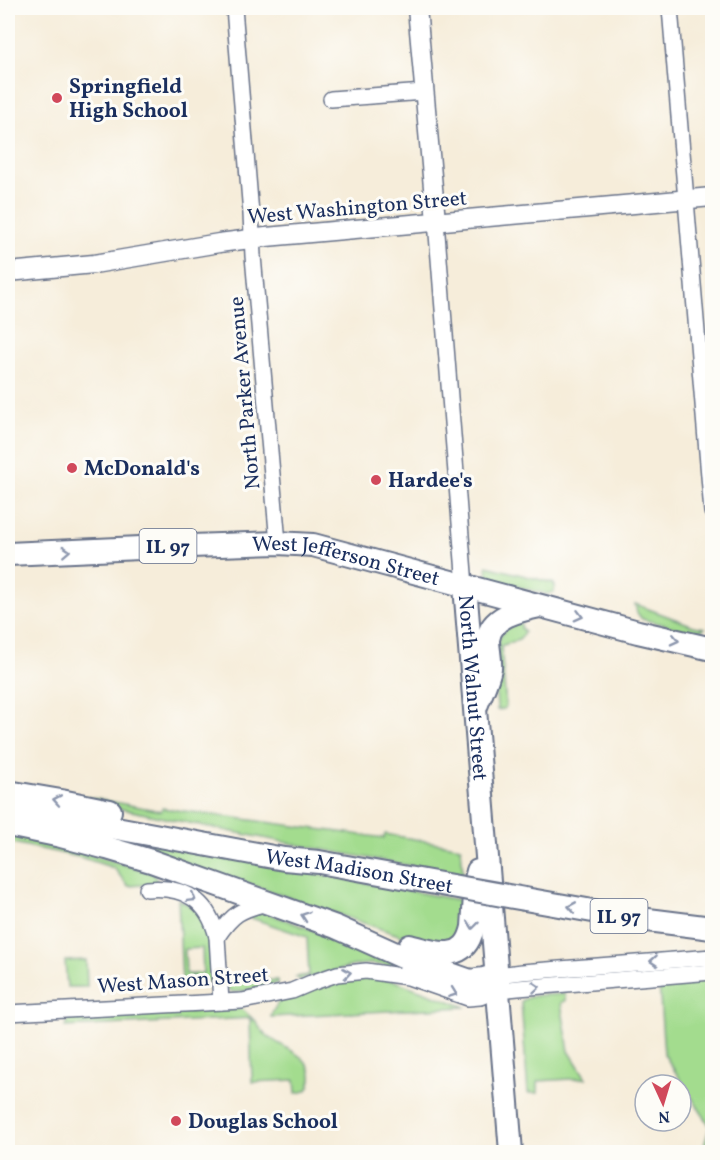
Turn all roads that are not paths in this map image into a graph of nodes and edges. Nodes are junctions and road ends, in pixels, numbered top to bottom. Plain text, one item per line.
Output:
1 (234, 8) edge
2 (417, 8) edge
3 (670, 8) edge
4 (424, 92) junction
5 (332, 99) dead end
6 (712, 197) edge
7 (687, 199) junction
8 (436, 221) junction
9 (253, 238) junction
10 (8, 272) edge
11 (712, 485) edge
12 (712, 512) edge
13 (278, 543) junction
14 (8, 554) edge
15 (465, 586) junction
16 (541, 606) junction
17 (712, 649) edge
18 (475, 710) junction
19 (8, 792) edge
20 (8, 808) edge
21 (8, 825) edge
22 (486, 847) junction
23 (319, 862) junction
24 (147, 889) dead end
25 (267, 903) junction
26 (336, 927) junction
27 (712, 928) edge
28 (217, 937) junction
29 (712, 957) edge
30 (712, 972) edge
31 (497, 983) junction
32 (221, 1002) junction
33 (8, 1012) edge
34 (511, 1152) edge

1 - 9 street, North Parker Avenue
2 - 4 street
3 - 7 street
4 - 5 street
4 - 8 street
6 - 7 street, West Washington Street
7 - 8 street, West Washington Street
7 - 11 street
8 - 9 street, West Washington Street
8 - 15 street, North Walnut Street
9 - 10 street, West Washington Street
9 - 13 street, North Parker Avenue
11 - 12 street
14 -> 13 main road, West Jefferson Street / IL 97
13 - 15 main road, West Jefferson Street / IL 97
15 - 16 main road, West Jefferson Street / IL 97
15 - 18 main road, North Walnut Street
16 -> 17 main road, West Jefferson Street / IL 97
16 - 18 main road
18 - 22 main road, North Walnut Street
23 -> 19 main road
20 - 23 main road, West Madison Street / IL 97
21 - 25 main road
22 -> 26 main road
22 - 31 main road, North Walnut Street
27 -> 23 main road, West Madison Street / IL 97, bridge
24 -> 28 street
26 -> 25 main road
25 - 28 street
26 - 31 main road
28 - 32 street
29 -> 31 street, West Mason Street
31 -> 30 street, West Mason Street
32 -> 31 street, West Mason Street
31 - 34 main road, North Walnut Street
32 - 33 street, West Mason Street

